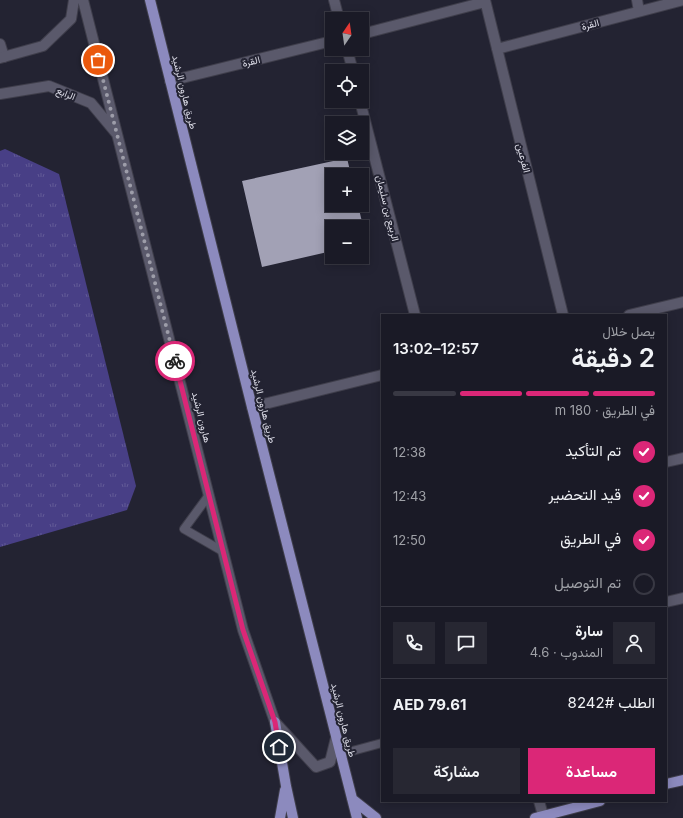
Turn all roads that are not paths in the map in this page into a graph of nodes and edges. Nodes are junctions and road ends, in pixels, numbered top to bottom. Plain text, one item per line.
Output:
1 (74, 0) edge
2 (83, 0) edge
3 (150, 0) edge
4 (334, 0) edge
5 (637, 0) edge
6 (683, 0) edge
7 (485, 1) edge
8 (639, 11) junction
9 (337, 12) edge
10 (369, 32) edge
11 (0, 44) edge
12 (325, 44) edge
13 (497, 49) junction
14 (2, 58) edge
15 (170, 81) junction
16 (0, 94) edge
17 (362, 108) edge
18 (118, 135) junction
19 (683, 302) edge
20 (415, 314) edge
21 (563, 314) edge
22 (633, 314) edge
23 (381, 375) edge
24 (252, 407) junction
25 (683, 458) edge
26 (667, 462) edge
27 (209, 495) junction
28 (224, 552) junction
29 (683, 598) edge
30 (667, 602) edge
31 (275, 722) junction
32 (336, 738) junction
33 (381, 744) edge
34 (340, 754) junction
35 (683, 780) edge
36 (667, 784) edge
37 (286, 786) junction
38 (352, 798) junction
39 (539, 802) edge
40 (596, 802) edge
41 (539, 817) edge
42 (280, 818) edge
43 (293, 818) edge
44 (357, 818) edge
45 (376, 818) edge

1 - 14 street
2 - 18 street, هارون الرشيد
3 - 15 main road, طريق هارون الرشيد
4 - 9 street
5 - 8 street
6 - 8 street, القرة
7 - 10 street
7 - 13 street, الفرعين
8 - 13 street, القرة
11 - 14 street
12 - 15 street, القرة
13 - 21 street, الفرعين
15 - 24 main road, طريق هارون الرشيد
16 - 18 street, الرابع
17 - 20 street, الربيع بن سليمان
18 - 27 street, هارون الرشيد
19 - 22 street
23 - 24 street
24 - 32 main road, طريق هارون الرشيد
25 - 26 street
27 - 28 street, هارون الرشيد
27 - 28 lane
28 - 31 street, هارون الرشيد
29 - 30 street
31 - 32 street, هارون الرشيد
31 - 37 main road, هارون الرشيد
32 - 34 main road, طريق هارون الرشيد
33 - 34 lane
34 - 38 main road, طريق هارون الرشيد
35 - 36 main road
37 - 42 main road
37 - 43 main road, هارون الرشيد
38 - 44 main road, طريق هارون الرشيد
38 - 45 main road
39 - 41 street
40 - 41 main road

